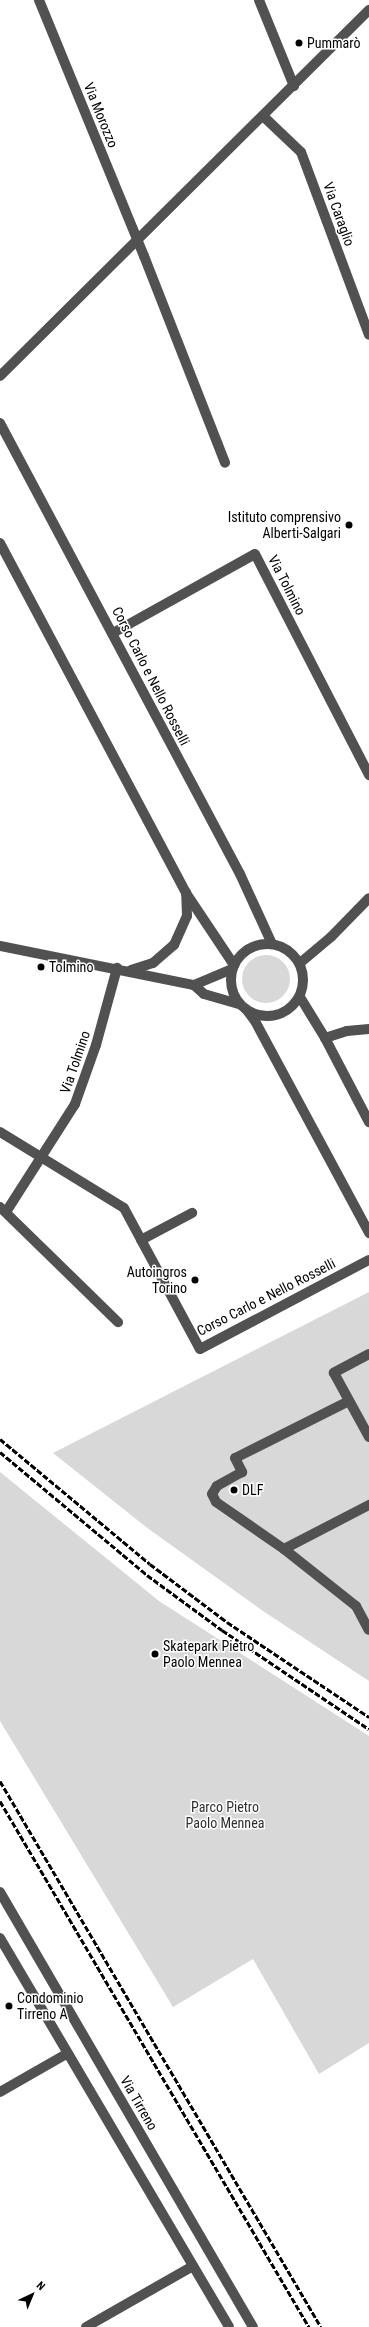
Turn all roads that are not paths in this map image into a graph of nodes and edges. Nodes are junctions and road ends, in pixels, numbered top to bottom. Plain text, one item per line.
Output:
1 (39, 0) edge
2 (259, 0) edge
3 (369, 10) edge
4 (294, 86) junction
5 (263, 116) junction
6 (138, 240) junction
7 (369, 335) edge
8 (0, 376) edge
9 (0, 423) edge
10 (225, 463) dead end
11 (0, 543) edge
12 (113, 633) junction
13 (369, 775) edge
14 (186, 893) junction
15 (369, 898) edge
16 (272, 944) junction
17 (0, 946) edge
18 (300, 963) junction
19 (233, 967) junction
20 (117, 968) junction
21 (129, 970) junction
22 (194, 986) junction
23 (300, 997) junction
24 (243, 1007) junction
25 (369, 1028) edge
26 (325, 1038) junction
27 (369, 1122) edge
28 (0, 1132) edge
29 (42, 1158) junction
30 (3, 1210) edge
31 (192, 1213) dead end
32 (369, 1233) edge
33 (141, 1240) junction
34 (369, 1260) edge
35 (118, 1322) dead end
36 (369, 1354) edge
37 (349, 1400) junction
38 (369, 1437) edge
39 (369, 1505) edge
40 (284, 1549) junction
41 (369, 1630) edge
42 (0, 1892) edge
43 (0, 1938) edge
44 (68, 2053) junction
45 (0, 2092) edge
46 (193, 2266) junction
47 (86, 2327) edge
48 (229, 2327) edge
49 (254, 2327) edge

1 - 6 street, Via Morozzo
2 - 4 street
3 - 4 street
4 - 5 street
5 - 6 street
5 - 7 street, Via Caraglio
6 - 8 street
6 - 10 street
9 - 12 street, Corso Carlo e Nello Rosselli
11 - 14 street
12 - 13 street, Via Tolmino
12 - 16 street, Corso Carlo e Nello Rosselli
14 - 19 street
14 - 21 street
15 - 18 street
16 - 18 street
16 - 19 street
17 - 20 street
18 - 23 street
19 - 22 street
19 - 24 street
20 - 21 street
20 - 29 street, Via Tolmino
21 - 22 street
22 - 24 street
23 - 24 street
23 - 26 street
24 - 32 street
25 - 26 street
26 - 27 street
28 - 29 street
29 - 30 street, Via Tolmino
29 - 33 street, Corso Carlo e Nello Rosselli
30 - 35 street, Via Tolmino
31 - 33 street
33 - 34 street, Corso Carlo e Nello Rosselli
36 - 37 street
37 - 38 street
37 - 40 street
39 - 40 street
40 - 41 street
42 - 49 street, Via Tirreno
43 - 44 street
44 - 45 street
44 - 46 street
46 - 47 street
46 - 48 street

